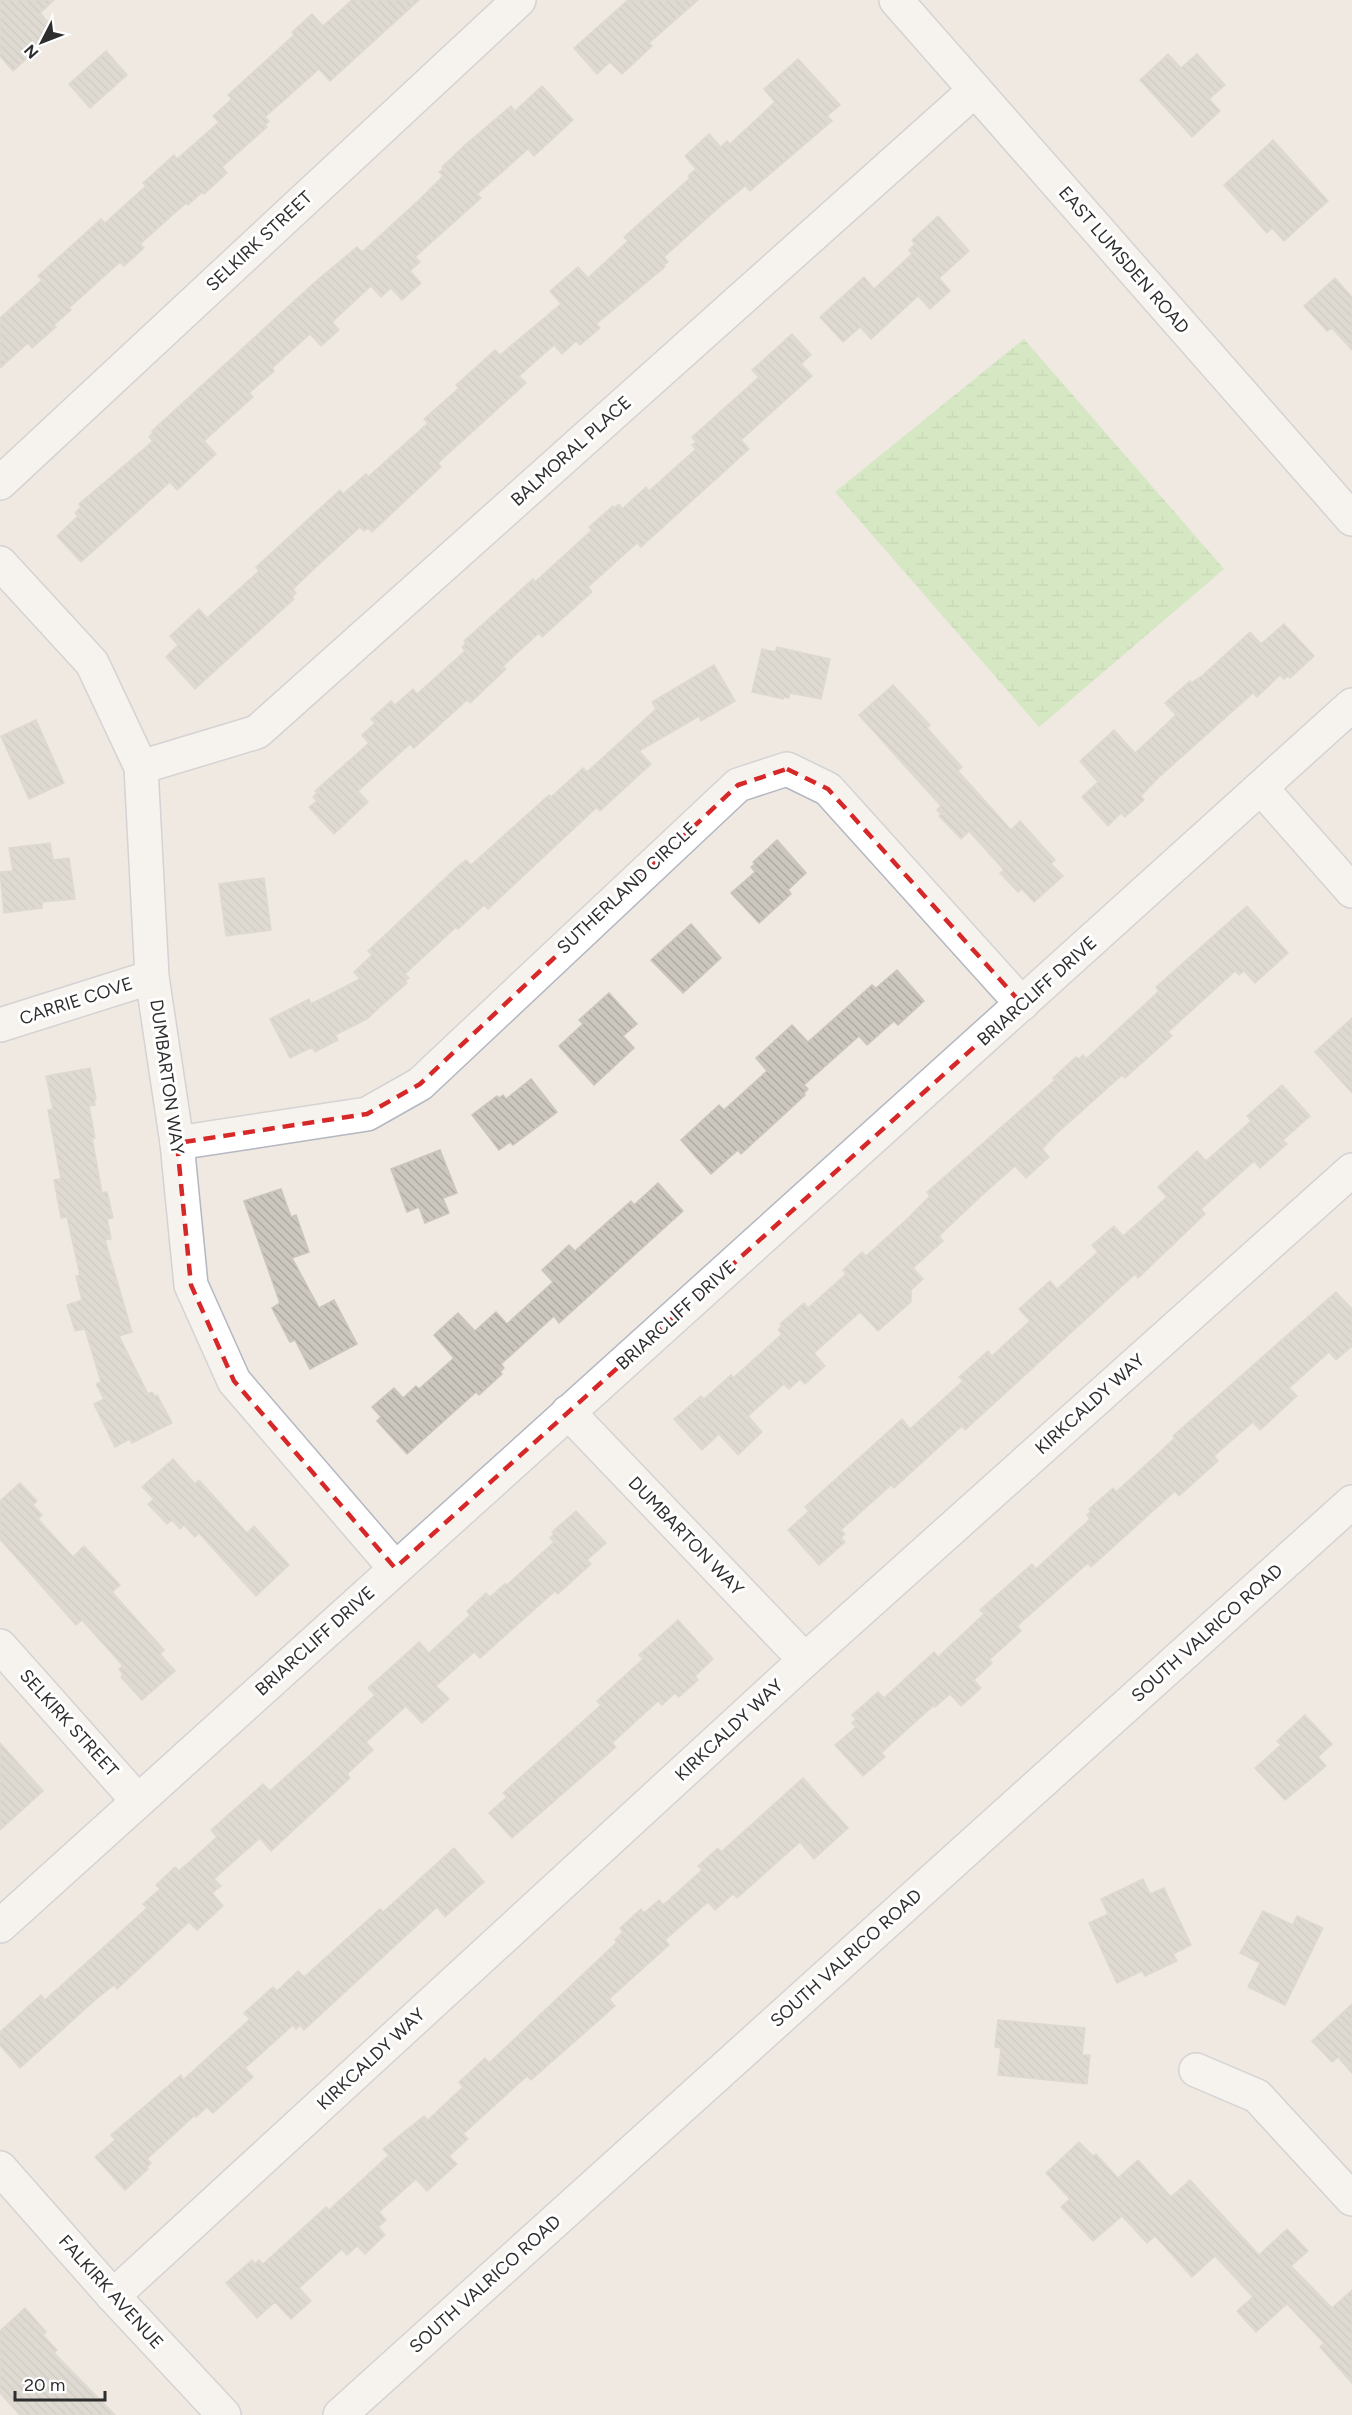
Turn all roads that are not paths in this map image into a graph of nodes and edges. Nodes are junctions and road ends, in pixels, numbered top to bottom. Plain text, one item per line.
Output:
1 (519, 0) edge
2 (896, 0) edge
3 (975, 90) junction
4 (0, 483) edge
5 (1352, 519) edge
6 (0, 563) edge
7 (1352, 705) edge
8 (141, 767) junction
9 (1262, 789) junction
10 (1352, 891) edge
11 (152, 977) junction
12 (1022, 1004) junction
13 (0, 1025) edge
14 (177, 1143) junction
15 (1352, 1170) edge
16 (568, 1412) junction
17 (1352, 1502) edge
18 (396, 1568) junction
19 (0, 1646) edge
20 (805, 1660) junction
21 (138, 1801) junction
22 (0, 1926) edge
23 (1196, 2070) dead end
24 (0, 2168) edge
25 (1352, 2199) edge
26 (113, 2296) junction
27 (224, 2415) edge
28 (340, 2415) edge

1 - 4 street, SELKIRK STREET
2 - 3 street, EAST LUMSDEN ROAD
3 - 5 street, EAST LUMSDEN ROAD
3 - 8 street, BALMORAL PLACE
6 - 8 street, DUMBARTON WAY
7 - 9 street, BRIARCLIFF DRIVE
8 - 11 street, DUMBARTON WAY
9 - 10 street
9 - 12 street, BRIARCLIFF DRIVE
11 - 13 street, CARRIE COVE
11 - 14 street, DUMBARTON WAY
12 - 14 street, SUTHERLAND CIRCLE
12 - 16 street, BRIARCLIFF DRIVE
14 - 18 street, DUMBARTON WAY
15 - 20 street, KIRKCALDY WAY
16 - 18 street, BRIARCLIFF DRIVE
16 - 20 street, DUMBARTON WAY
17 - 28 street, SOUTH VALRICO ROAD
18 - 21 street, BRIARCLIFF DRIVE
19 - 21 street, SELKIRK STREET
20 - 26 street, KIRKCALDY WAY
21 - 22 street, BRIARCLIFF DRIVE
23 - 25 street
24 - 26 street, FALKIRK AVENUE
26 - 27 street, FALKIRK AVENUE

